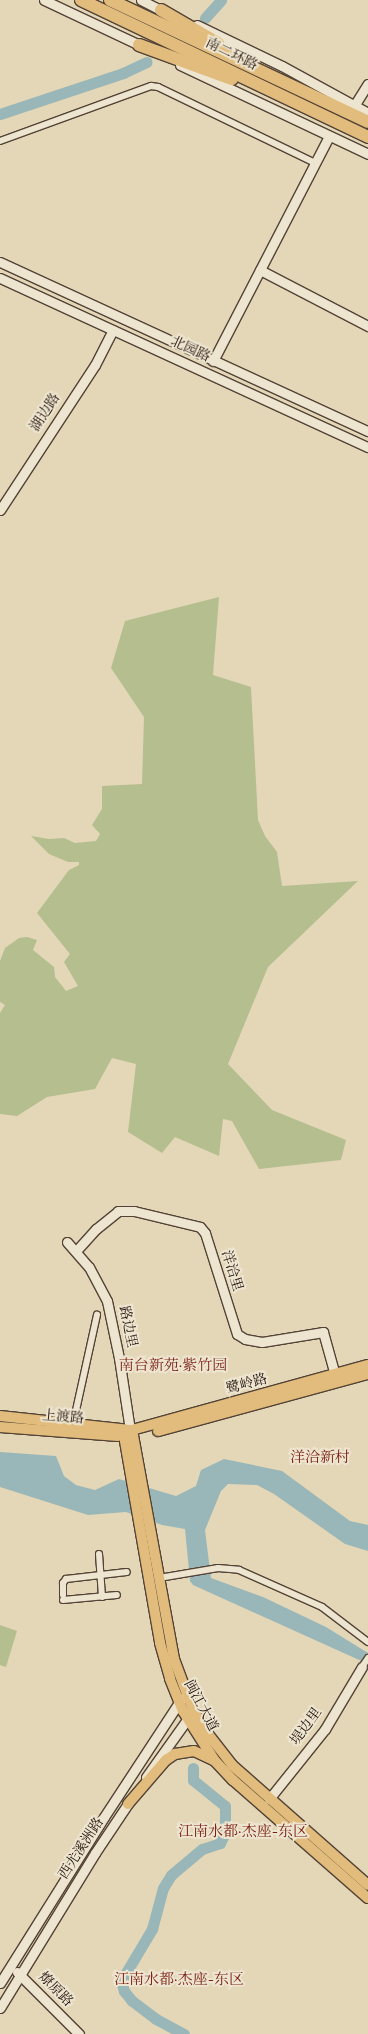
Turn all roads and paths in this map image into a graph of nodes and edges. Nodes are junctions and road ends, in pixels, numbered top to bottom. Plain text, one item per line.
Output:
1 (44, 0) edge
2 (81, 0) edge
3 (110, 0) edge
4 (141, 0) edge
5 (161, 10) junction
6 (139, 45) junction
7 (368, 84) edge
8 (292, 85) junction
9 (285, 98) junction
10 (354, 106) junction
11 (368, 114) edge
12 (368, 122) edge
13 (329, 136) junction
14 (368, 137) edge
15 (0, 141) edge
16 (368, 154) edge
17 (315, 163) junction
18 (0, 262) edge
19 (260, 270) junction
20 (0, 278) edge
21 (368, 326) edge
22 (113, 330) junction
23 (213, 361) junction
24 (368, 431) edge
25 (368, 448) edge
26 (0, 510) edge
27 (67, 1242) dead end
28 (76, 1251) junction
29 (97, 1315) dead end
30 (368, 1365) edge
31 (368, 1374) edge
32 (335, 1375) junction
33 (0, 1416) edge
34 (73, 1424) junction
35 (0, 1427) edge
36 (129, 1432) junction
37 (99, 1554) dead end
38 (127, 1572) dead end
39 (101, 1575) junction
40 (159, 1578) junction
41 (118, 1595) dead end
42 (102, 1596) junction
43 (368, 1642) edge
44 (368, 1658) edge
45 (362, 1667) joint
46 (185, 1693) junction
47 (179, 1703) junction
48 (194, 1710) junction
49 (187, 1719) junction
50 (215, 1761) junction
51 (269, 1799) junction
52 (128, 1804) junction
53 (368, 1885) edge
54 (368, 1898) edge
55 (11, 1966) junction
56 (20, 1976) junction
57 (0, 1983) edge
58 (0, 2008) edge
59 (79, 2034) edge

1 - 6 main road
2 - 9 highway, 南二环路
3 - 8 highway, 南二环路
4 - 5 main road
5 - 8 highway
5 - 10 main road
6 - 9 highway
6 - 13 main road
7 - 10 main road
8 - 12 highway, 南二环路
9 - 14 highway, 南二环路
10 - 11 main road
13 - 16 main road
13 - 17 main road
15 - 17 street
17 - 19 main road
18 - 23 main road, 北园路
19 - 21 main road
19 - 23 main road
20 - 22 main road, 北园路
22 - 25 main road, 北园路
22 - 26 main road, 湖边路
23 - 24 main road, 北园路
27 - 28 main road, 路边里
28 - 32 main road, 洋洽里
28 - 36 main road, 路边里
29 - 34 street
30 - 32 main road, 鹭岭路
31 - 36 main road, 鹭岭路
32 - 36 main road, 鹭岭路
33 - 34 main road, 上渡路
34 - 36 main road, 上渡路
35 - 36 main road, 上渡路
36 - 40 main road, 闽江大道
36 - 47 main road, 闽江大道
37 - 39 street
38 - 39 street
39 - 42 street
39 - 42 street
40 - 43 street
40 - 46 main road, 闽江大道
41 - 42 street
44 - 45 street
45 - 51 main road, 堤边里
46 - 47 main road, 西尤溪洲路
46 - 48 main road, 闽江大道
47 - 49 main road, 闽江大道
47 - 55 main road, 西尤溪洲路
48 - 49 main road, 西尤溪洲路
48 - 51 main road, 闽江大道
49 - 50 main road, 闽江大道
49 - 52 main road, 西尤溪洲路
50 - 52 main road
50 - 54 main road, 闽江大道
51 - 53 main road, 闽江大道
52 - 56 main road, 西尤溪洲路
55 - 56 main road, 燎原路
55 - 57 main road, 西尤溪洲路
56 - 58 main road, 西尤溪洲路
56 - 59 main road, 燎原路

